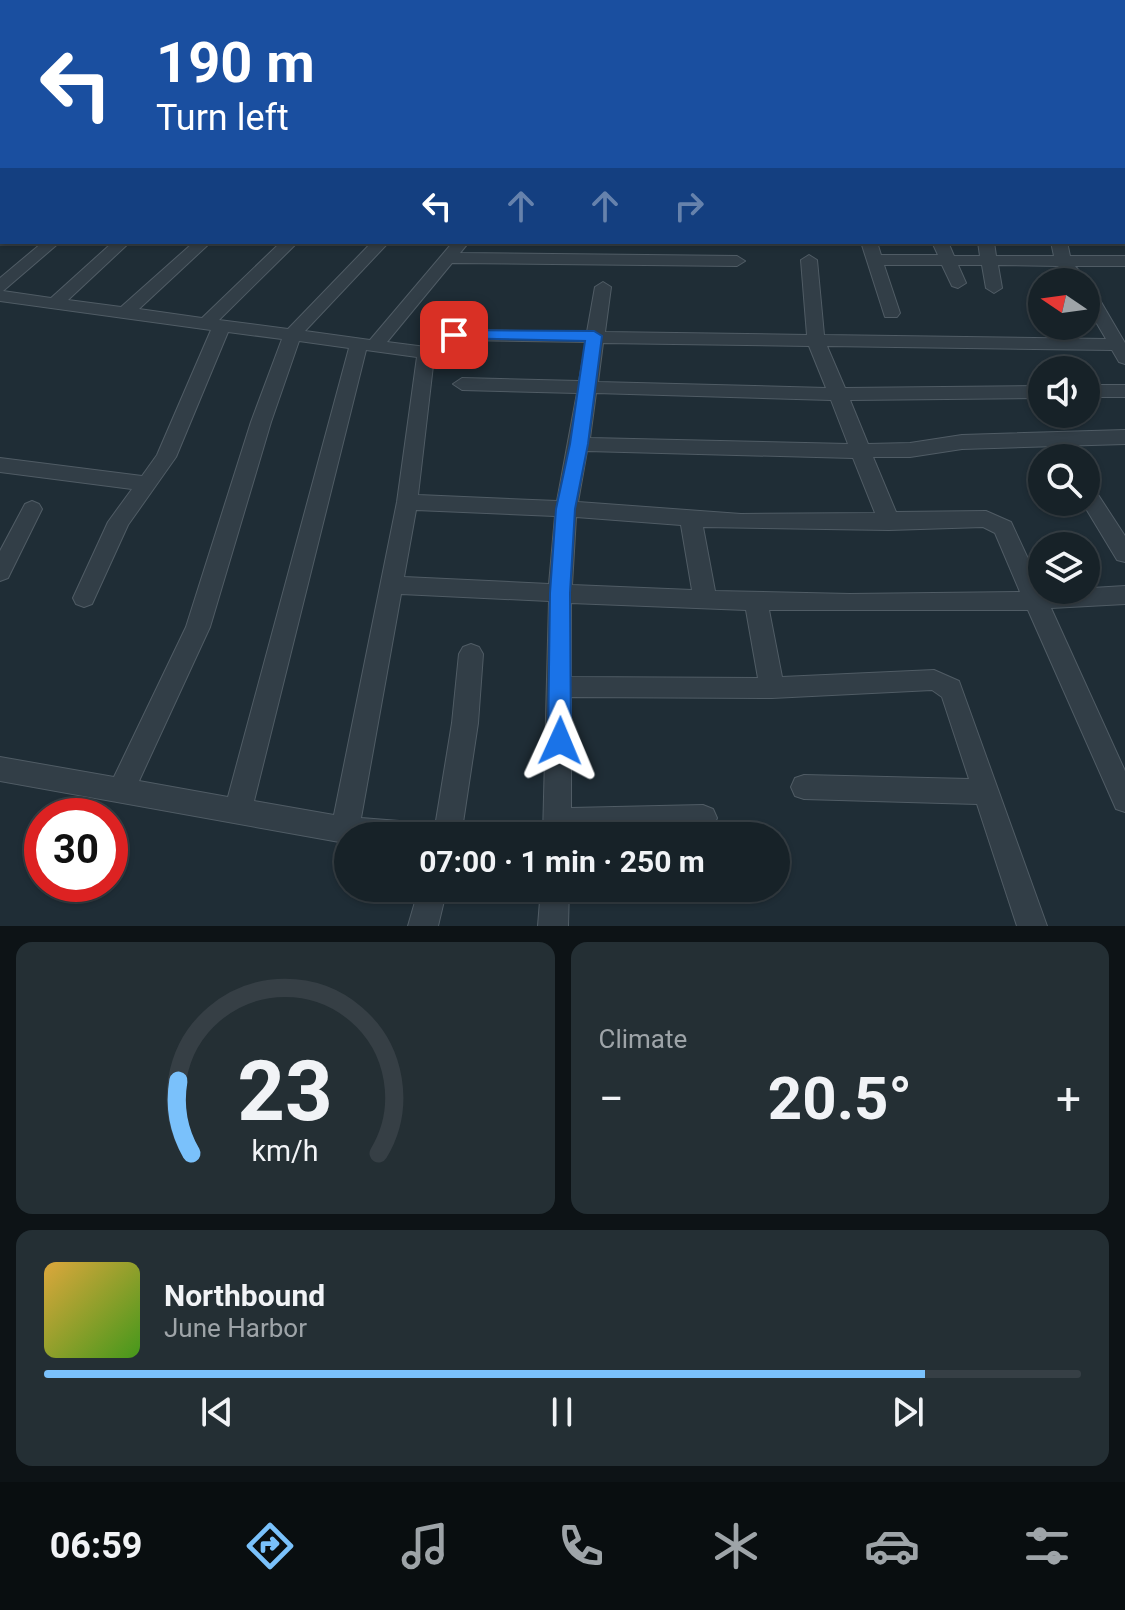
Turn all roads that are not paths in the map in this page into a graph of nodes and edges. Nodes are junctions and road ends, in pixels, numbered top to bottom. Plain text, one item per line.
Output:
1 (50, 244) edge
2 (120, 244) edge
3 (201, 244) edge
4 (288, 244) edge
5 (379, 244) edge
6 (459, 244) edge
7 (869, 244) edge
8 (941, 244) edge
9 (986, 244) edge
10 (1059, 244) edge
11 (447, 258) junction
12 (809, 260) dead end
13 (873, 260) junction
14 (948, 260) junction
15 (737, 261) dead end
16 (986, 261) junction
17 (1063, 261) junction
18 (1125, 261) edge
19 (1069, 268) edge
20 (958, 283) dead end
21 (0, 287) edge
22 (603, 287) dead end
23 (994, 288) dead end
24 (0, 296) edge
25 (55, 303) junction
26 (126, 312) junction
27 (891, 313) dead end
28 (1100, 314) edge
29 (214, 324) junction
30 (292, 335) junction
31 (594, 336) junction
32 (816, 340) junction
33 (366, 344) junction
34 (1121, 351) edge
35 (426, 353) junction
36 (462, 384) dead end
37 (588, 388) junction
38 (1100, 391) edge
39 (1125, 391) edge
40 (1028, 392) edge
41 (836, 394) junction
42 (1125, 437) edge
43 (579, 444) junction
44 (1086, 444) edge
45 (1028, 447) edge
46 (858, 451) junction
47 (0, 465) edge
48 (149, 484) junction
49 (407, 502) junction
50 (32, 509) dead end
51 (566, 509) junction
52 (1100, 514) edge
53 (691, 519) junction
54 (889, 522) junction
55 (1125, 554) edge
56 (0, 572) edge
57 (1028, 581) edge
58 (392, 585) junction
59 (560, 593) junction
60 (1125, 595) edge
61 (1100, 597) edge
62 (84, 598) dead end
63 (705, 600) junction
64 (756, 602) junction
65 (1028, 602) edge
66 (1039, 604) edge
67 (471, 654) dead end
68 (561, 687) junction
69 (772, 688) junction
70 (0, 769) edge
71 (804, 787) dead end
72 (121, 791) junction
73 (985, 792) junction
74 (1125, 800) edge
75 (238, 811) junction
76 (703, 818) dead end
77 (347, 822) edge
78 (449, 822) edge
79 (558, 822) edge
80 (645, 822) edge
81 (334, 828) edge
82 (429, 902) edge
83 (554, 902) edge
84 (423, 926) edge
85 (553, 926) edge
86 (1032, 926) edge

1 - 21 street
2 - 25 street
3 - 26 street
4 - 29 street
5 - 30 street
6 - 11 street
7 - 13 street
8 - 14 street
9 - 16 street
10 - 17 street
11 - 15 street
11 - 33 street
12 - 32 street
13 - 14 street
13 - 27 street
14 - 16 street
14 - 20 street
16 - 17 street
16 - 23 street
17 - 18 street
17 - 19 street
22 - 31 street
24 - 25 street
25 - 26 street
26 - 29 street
28 - 34 street
29 - 30 street
29 - 48 street
30 - 33 street
30 - 72 street
31 - 32 street
31 - 35 street
31 - 37 street
32 - 34 street
32 - 41 street
33 - 35 street
33 - 75 street
35 - 49 street
36 - 37 street
37 - 41 street
37 - 43 street
38 - 39 street
40 - 41 street
41 - 46 street
42 - 44 street
43 - 46 street
43 - 51 street
45 - 46 street
46 - 54 street
47 - 48 street
48 - 62 street
49 - 51 street
49 - 58 street
50 - 56 street
51 - 53 street
51 - 59 street
52 - 55 street
53 - 54 street
53 - 63 street
54 - 57 street
58 - 59 street
58 - 77 street
59 - 63 street
59 - 68 street
60 - 61 street
63 - 64 street
64 - 65 street
64 - 69 street
66 - 74 street
67 - 78 street
68 - 69 street
68 - 79 street
69 - 73 street
70 - 72 street
71 - 73 street
72 - 75 street
73 - 86 street
75 - 81 street
76 - 80 street
82 - 84 street
83 - 85 street

